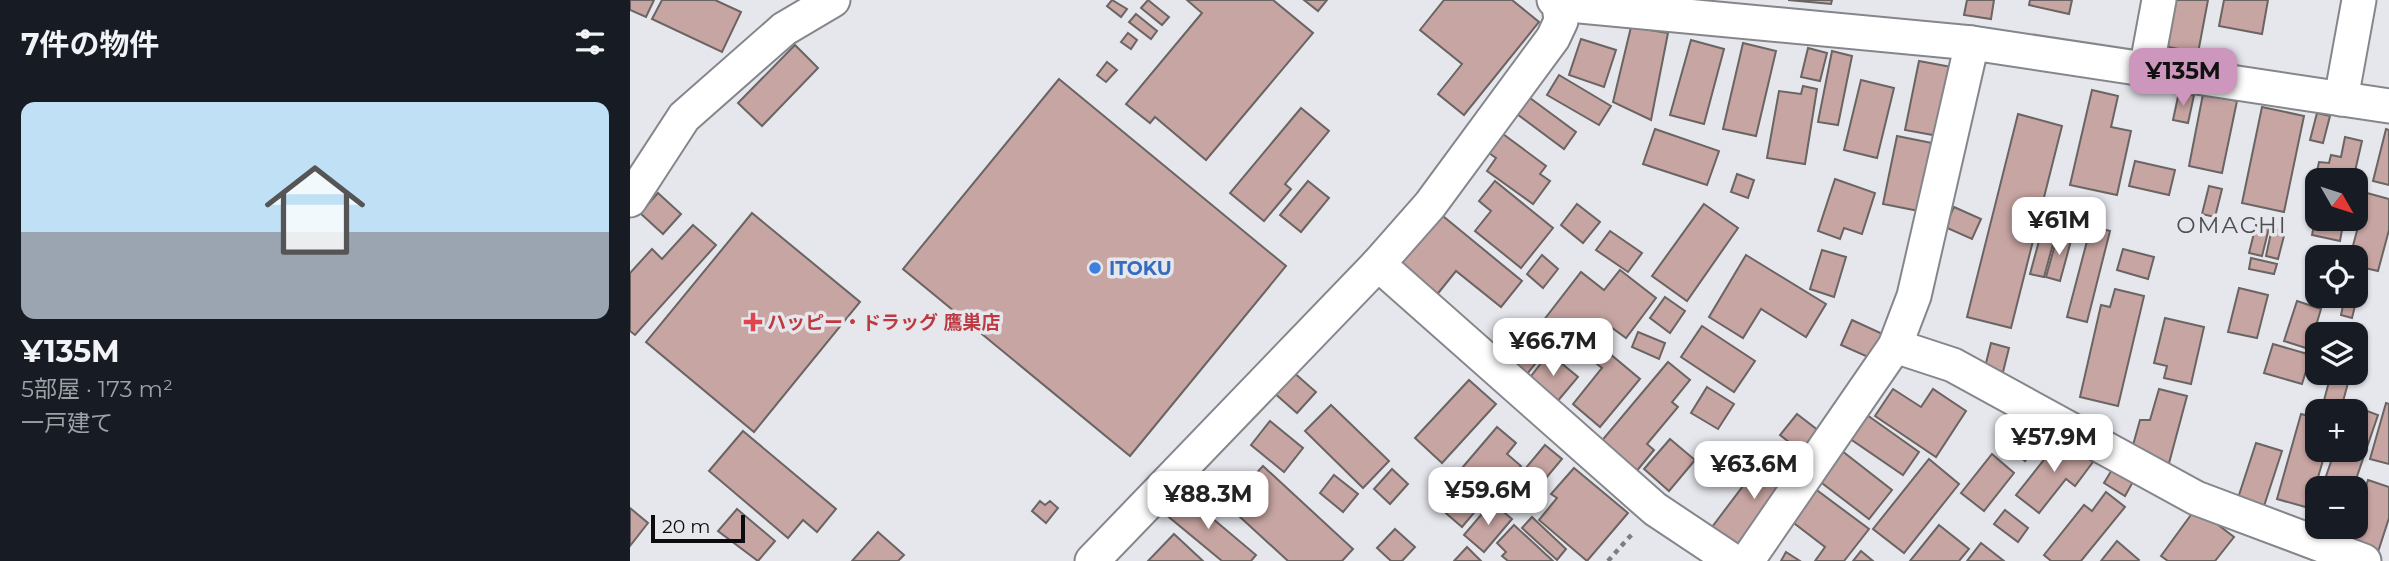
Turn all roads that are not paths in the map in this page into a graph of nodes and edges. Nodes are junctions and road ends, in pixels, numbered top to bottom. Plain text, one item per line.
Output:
1 (833, 0) edge
2 (2159, 0) edge
3 (2359, 0) edge
4 (1557, 2) edge
5 (1762, 12) edge
6 (1972, 43) junction
7 (2146, 70) junction
8 (2341, 99) junction
9 (2389, 106) edge
10 (630, 200) edge
11 (1378, 264) junction
12 (1895, 346) junction
13 (2389, 549) edge
14 (1097, 559) edge
15 (1733, 561) edge
16 (1747, 561) edge
17 (2364, 561) edge
18 (2379, 561) edge

1 - 10 street
2 - 7 street
3 - 8 street
4 - 5 street
4 - 11 street
5 - 6 street
6 - 7 street
6 - 12 street
7 - 8 street
8 - 9 street
11 - 14 street
11 - 15 street
12 - 16 street
12 - 17 street
13 - 18 street

